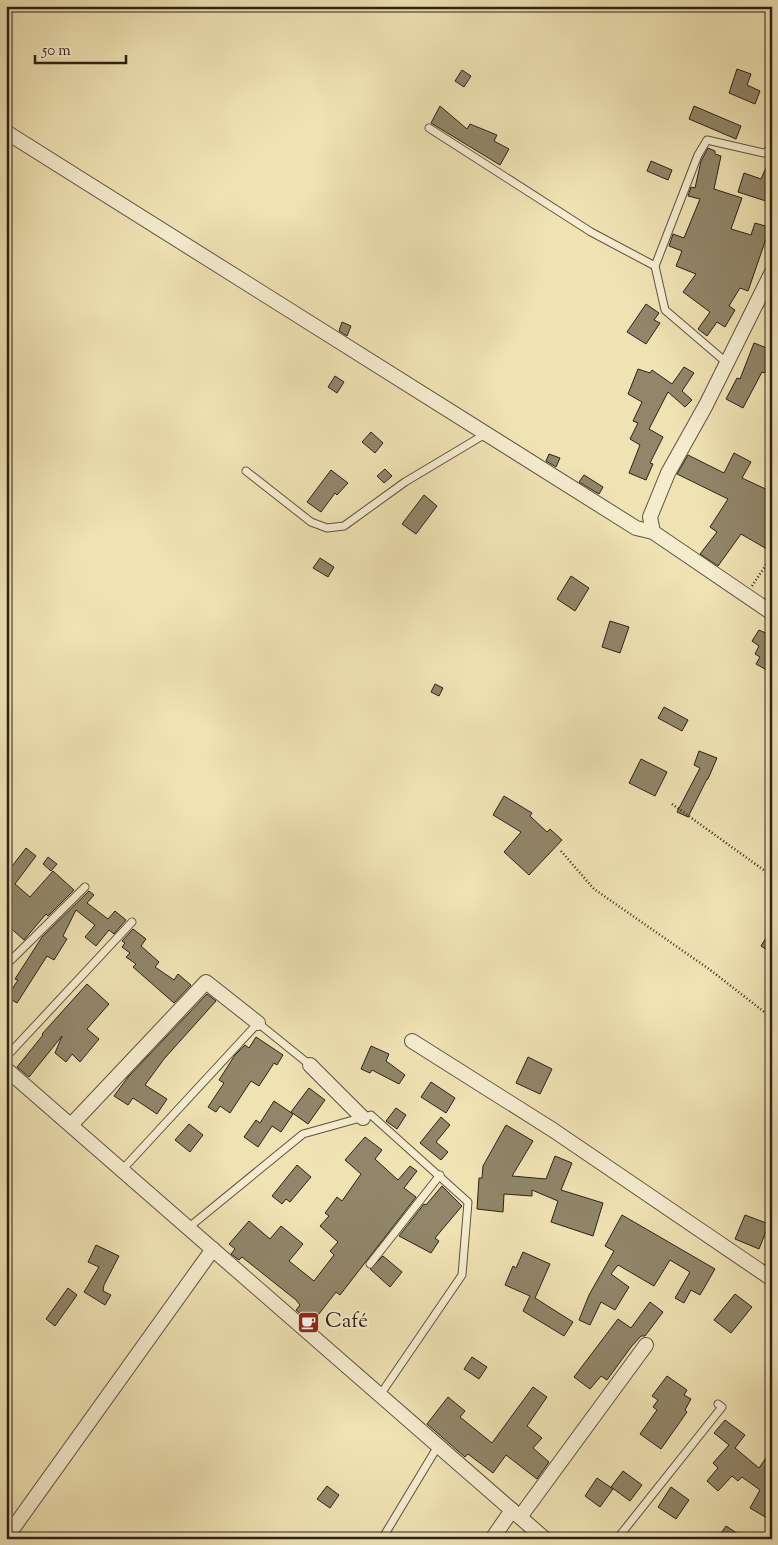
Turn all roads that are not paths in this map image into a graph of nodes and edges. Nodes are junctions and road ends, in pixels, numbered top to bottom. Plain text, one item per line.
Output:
1 (429, 128) dead end
2 (6, 132) edge
3 (772, 148) edge
4 (655, 266) junction
5 (772, 272) edge
6 (727, 363) junction
7 (487, 433) junction
8 (246, 471) dead end
9 (653, 532) junction
10 (772, 613) edge
11 (85, 887) dead end
12 (132, 922) dead end
13 (6, 966) edge
14 (258, 1023) junction
15 (412, 1041) dead end
16 (6, 1057) edge
17 (310, 1065) joint
18 (6, 1069) edge
19 (363, 1118) junction
20 (70, 1125) junction
21 (122, 1170) junction
22 (440, 1176) junction
23 (188, 1228) junction
24 (213, 1249) junction
25 (370, 1264) dead end
26 (772, 1279) edge
27 (646, 1345) dead end
28 (380, 1395) junction
29 (718, 1404) dead end
30 (438, 1446) junction
31 (516, 1514) junction
32 (6, 1538) edge
33 (382, 1539) edge
34 (492, 1539) edge
35 (545, 1539) edge
36 (617, 1539) edge

1 - 4 lane
2 - 7 street
3 - 4 lane
4 - 6 lane
5 - 6 street
6 - 9 street
7 - 8 lane
7 - 9 street
9 - 10 street
11 - 13 lane
12 - 16 lane
14 - 17 lane
14 - 20 street
14 - 21 lane
15 - 26 street
17 - 19 street
18 - 20 street
19 - 22 lane
19 - 23 lane
20 - 21 street
21 - 23 street
22 - 25 lane
22 - 28 lane
23 - 24 street
24 - 28 street
24 - 32 street
27 - 31 street
28 - 30 street
29 - 36 lane
30 - 31 street
30 - 33 lane
31 - 34 street
31 - 35 street

